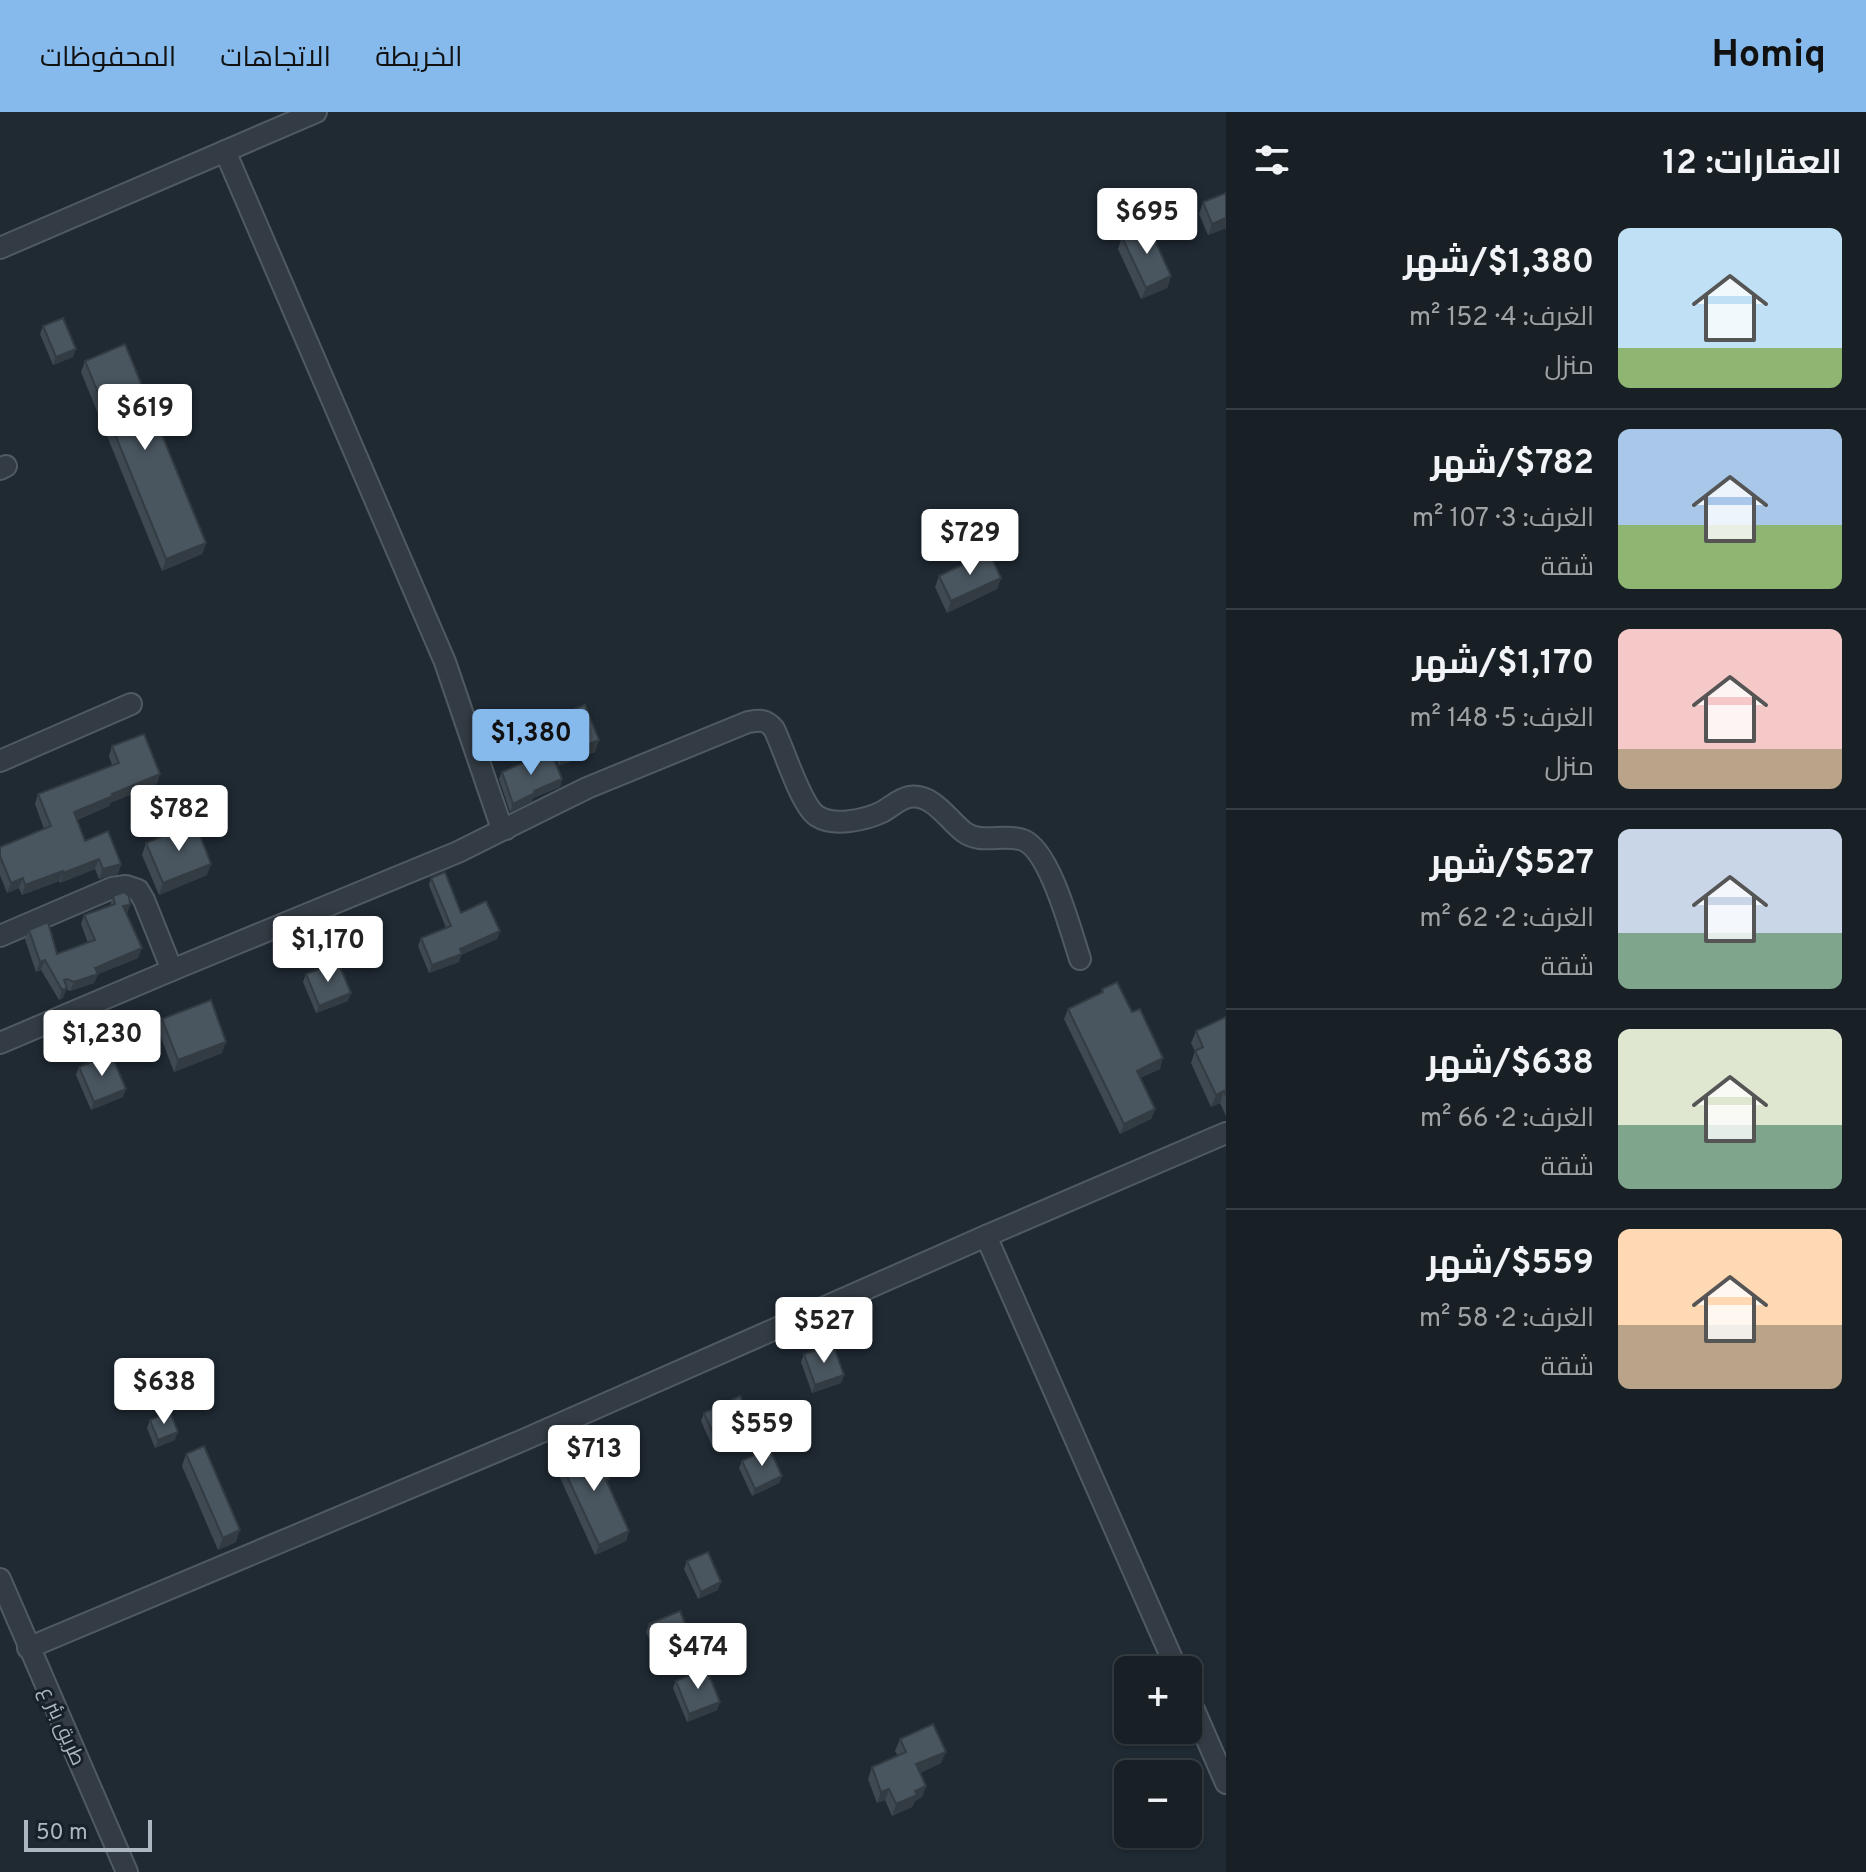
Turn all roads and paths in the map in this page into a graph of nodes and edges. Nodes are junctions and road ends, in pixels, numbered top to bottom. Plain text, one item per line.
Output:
1 (316, 112) edge
2 (225, 151) junction
3 (0, 248) edge
4 (131, 704) dead end
5 (0, 761) edge
6 (506, 829) junction
7 (0, 936) edge
8 (1080, 959) dead end
9 (172, 970) junction
10 (0, 1043) edge
11 (1226, 1133) edge
12 (986, 1236) junction
13 (0, 1579) edge
14 (28, 1648) junction
15 (1171, 1656) edge
16 (1202, 1728) edge
17 (1226, 1783) edge
18 (127, 1872) edge

1 - 2 street
2 - 3 street
2 - 6 street
4 - 5 street
6 - 8 street
6 - 9 street
7 - 9 street
9 - 10 street
11 - 12 street
12 - 14 street
12 - 15 street
13 - 14 street, طريق بئر ع
14 - 18 street, طريق بئر ع
16 - 17 street

